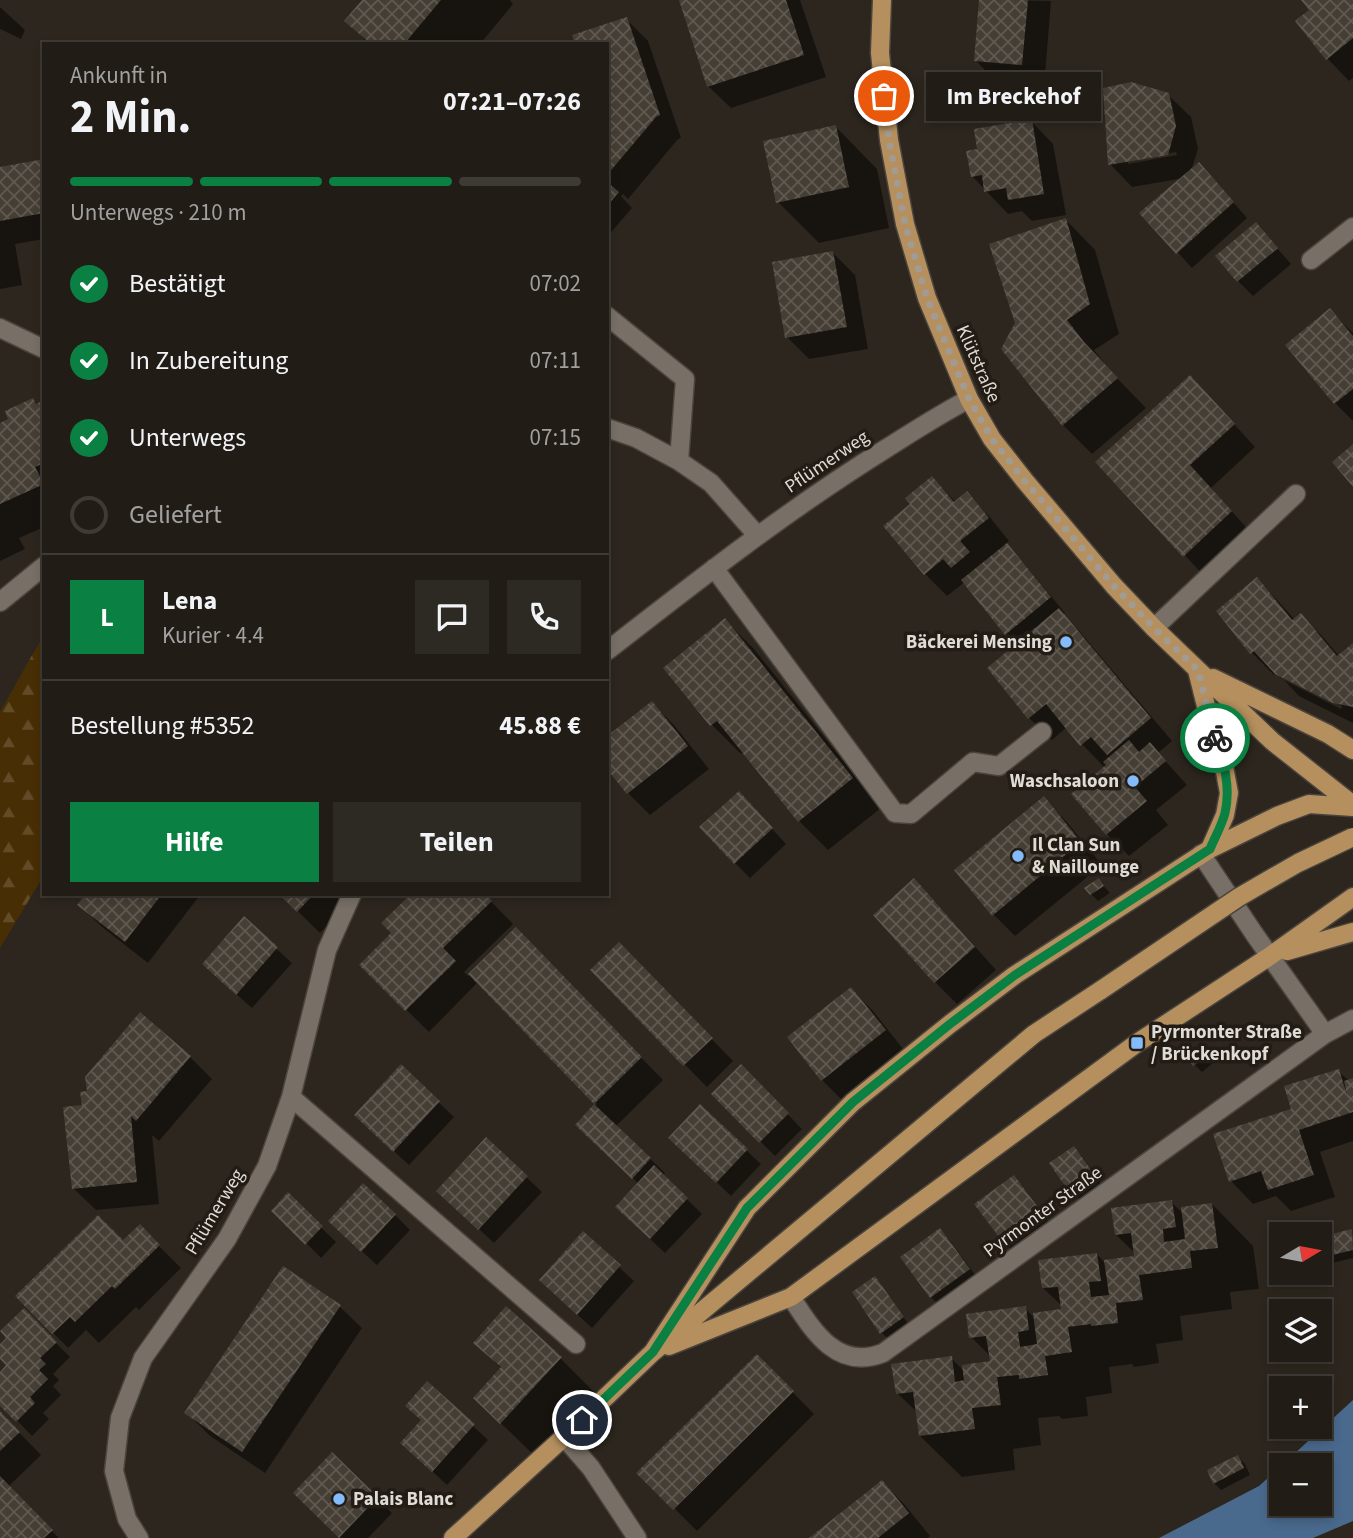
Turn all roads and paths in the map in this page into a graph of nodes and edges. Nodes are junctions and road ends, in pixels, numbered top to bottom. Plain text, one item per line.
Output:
1 (883, 0) edge
2 (1353, 227) edge
3 (1311, 260) dead end
4 (609, 318) edge
5 (0, 328) edge
6 (42, 348) edge
7 (969, 399) junction
8 (609, 429) edge
9 (679, 461) junction
10 (1296, 494) dead end
11 (757, 535) junction
12 (42, 568) edge
13 (714, 568) junction
14 (0, 602) edge
15 (1154, 628) junction
16 (609, 650) edge
17 (1198, 670) junction
18 (1042, 732) dead end
19 (1328, 734) junction
20 (1353, 736) edge
21 (1353, 750) edge
22 (1353, 806) edge
23 (1353, 836) edge
24 (1206, 851) junction
25 (351, 896) edge
26 (1353, 897) edge
27 (1353, 932) edge
28 (1270, 956) junction
29 (1353, 1019) edge
30 (1325, 1034) junction
31 (291, 1097) junction
32 (791, 1297) junction
33 (576, 1344) dead end
34 (653, 1352) junction
35 (564, 1437) junction
36 (138, 1538) edge
37 (453, 1538) edge
38 (637, 1538) edge

1 - 7 main road, Klütstraße
2 - 3 street
4 - 9 street
5 - 6 street
7 - 11 street, Pflümerweg
7 - 15 main road, Klütstraße
8 - 9 street
9 - 11 street
10 - 15 street
11 - 13 street, Pflümerweg
12 - 14 street
13 - 16 street, Pflümerweg
13 - 18 street
15 - 17 main road, Klütstraße
17 - 19 main road, Klütstraße
17 - 22 main road, Klütstraße
17 - 24 main road
19 - 20 main road
19 - 21 main road, Klütstraße
22 - 24 main road
23 - 34 main road, bridge
24 - 28 street
24 - 34 main road
25 - 31 street, Pflümerweg
26 - 28 main road
27 - 28 main road
28 - 30 street
28 - 32 main road
29 - 30 street, Pyrmonter Straße
30 - 32 street, Pyrmonter Straße
31 - 33 street
31 - 36 street, Pflümerweg
32 - 34 main road
34 - 35 main road
35 - 37 main road
35 - 38 street

